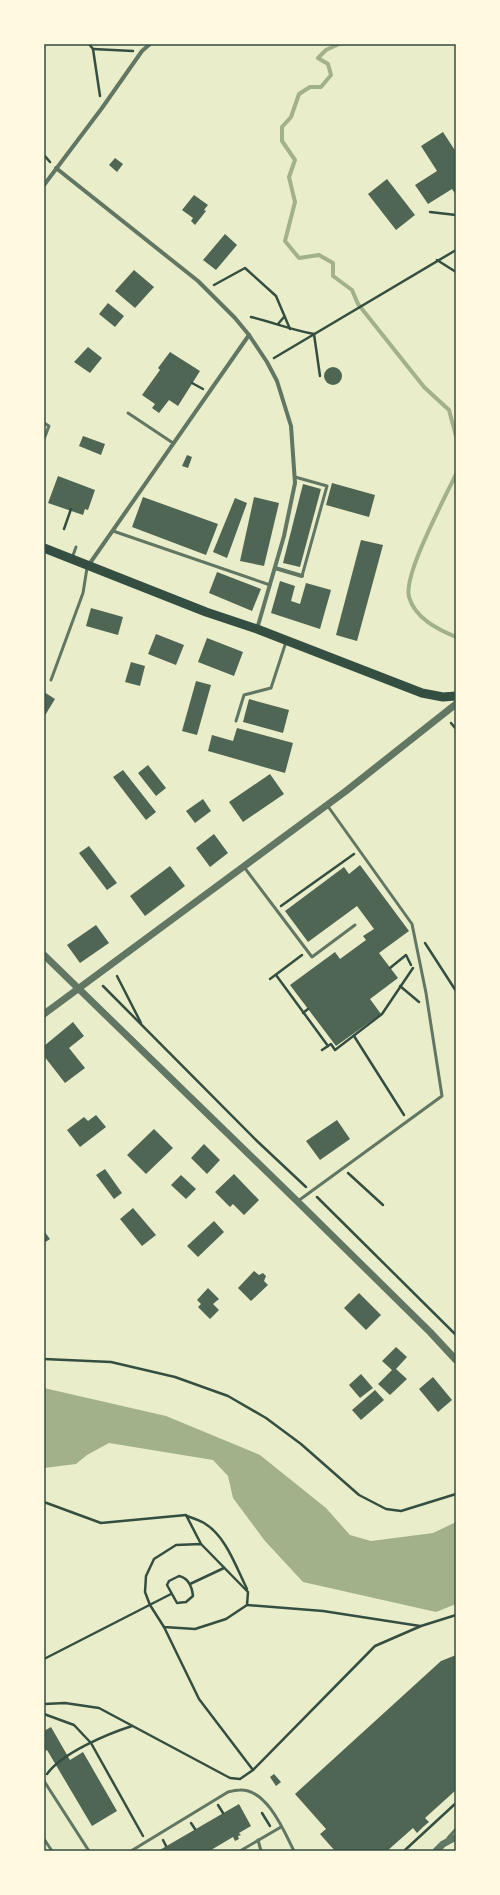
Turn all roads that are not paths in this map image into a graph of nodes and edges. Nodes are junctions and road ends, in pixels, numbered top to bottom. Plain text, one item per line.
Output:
1 (150, 44) edge
2 (56, 168) junction
3 (44, 184) edge
4 (249, 335) junction
5 (128, 412) dead end
6 (44, 423) edge
7 (44, 439) edge
8 (173, 443) junction
9 (295, 477) junction
10 (112, 531) junction
11 (76, 547) dead end
12 (44, 548) edge
13 (72, 559) junction
14 (88, 566) junction
15 (275, 568) junction
16 (302, 576) joint
17 (270, 585) junction
18 (257, 630) junction
19 (286, 641) junction
20 (51, 680) dead end
21 (456, 696) edge
22 (456, 704) edge
23 (236, 722) dead end
24 (327, 805) junction
25 (244, 867) junction
26 (355, 925) dead end
27 (44, 955) edge
28 (78, 989) junction
29 (44, 1014) edge
30 (298, 1201) junction
31 (456, 1360) edge
32 (44, 1780) edge
33 (281, 1827) junction
34 (456, 1829) edge
35 (456, 1838) edge
36 (44, 1839) edge
37 (258, 1840) junction
38 (443, 1844) junction
39 (52, 1851) edge
40 (89, 1851) edge
41 (131, 1851) edge
42 (240, 1851) edge
43 (261, 1851) edge
44 (294, 1851) edge
45 (436, 1851) edge

1 - 2 street
2 - 3 street
2 - 4 street
4 - 8 street
4 - 9 street
5 - 8 lane
6 - 7 lane
8 - 10 street
9 - 15 street
9 - 16 lane
10 - 14 street
10 - 17 lane
11 - 13 lane
12 - 13 main road
13 - 14 main road
14 - 18 main road
14 - 20 lane
15 - 16 street
15 - 17 street
17 - 18 street
18 - 19 main road
19 - 21 main road
19 - 23 lane
22 - 24 street
24 - 25 street
24 - 30 lane
25 - 26 lane
25 - 28 street
27 - 28 street
28 - 29 street
28 - 30 street
30 - 31 street
32 - 40 lane
33 - 37 lane
33 - 41 lane
33 - 44 lane
34 - 38 lane
35 - 38 street
36 - 39 lane
37 - 42 lane
37 - 43 lane
38 - 45 street

